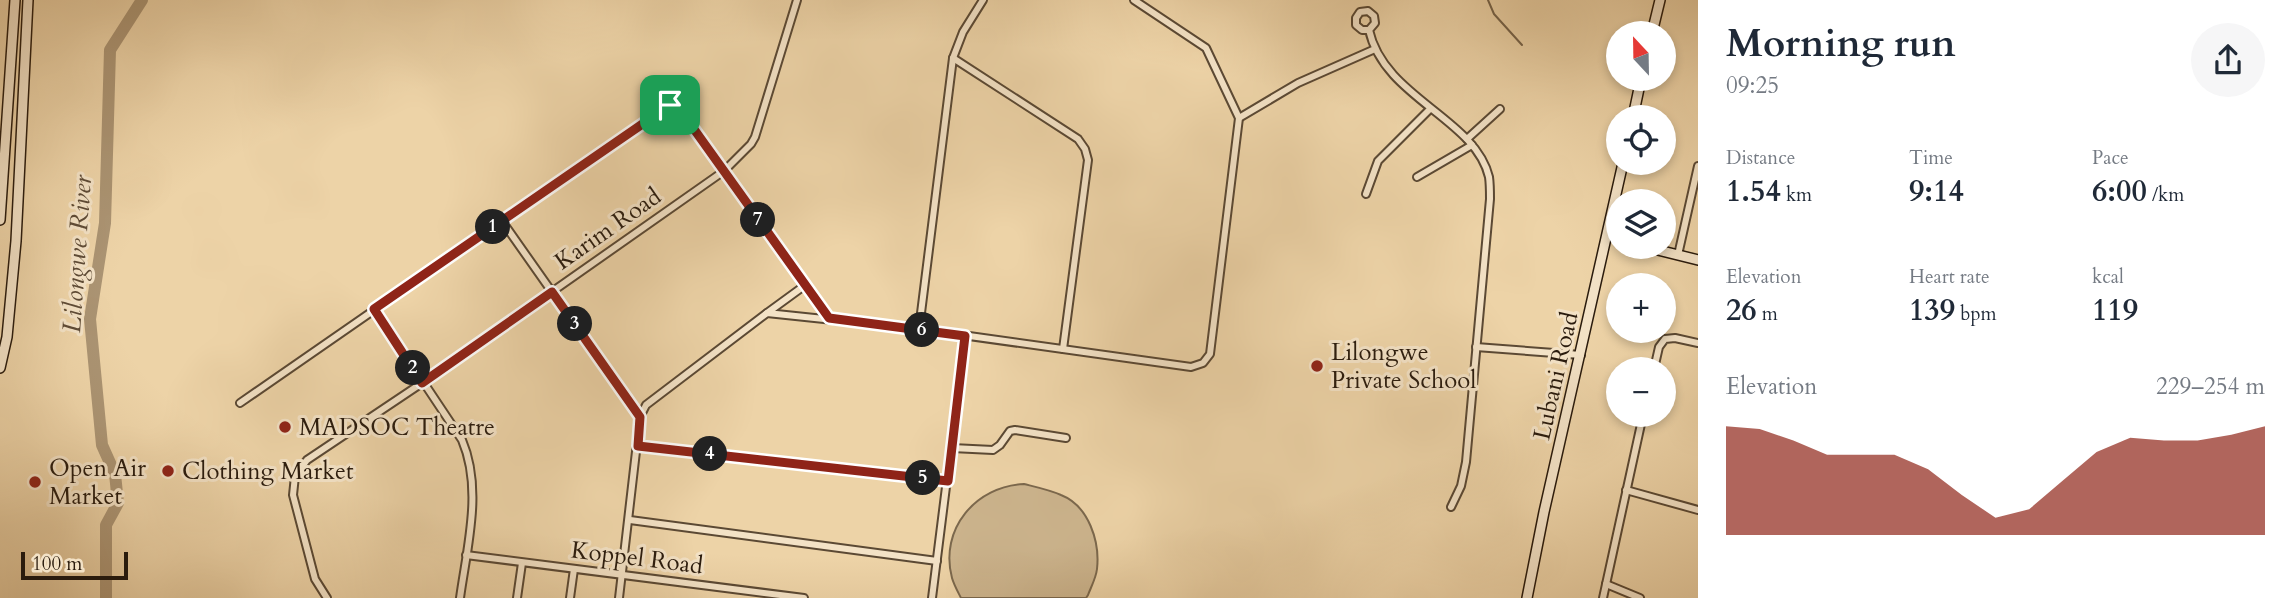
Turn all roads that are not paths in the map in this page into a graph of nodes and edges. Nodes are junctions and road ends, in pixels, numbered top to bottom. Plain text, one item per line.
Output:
1 (15, 0) edge
2 (28, 0) edge
3 (797, 0) edge
4 (983, 0) edge
5 (1134, 0) edge
6 (1660, 0) edge
7 (1655, 21) edge
8 (1369, 30) dead end
9 (1375, 49) junction
10 (953, 58) junction
11 (1430, 109) junction
12 (1500, 109) dead end
13 (1239, 118) junction
14 (1469, 142) junction
15 (1698, 166) edge
16 (724, 171) junction
17 (1417, 177) dead end
18 (1366, 194) dead end
19 (0, 220) edge
20 (502, 221) junction
21 (1606, 242) edge
22 (1678, 255) joint
23 (1698, 260) edge
24 (804, 286) junction
25 (552, 292) junction
26 (374, 309) junction
27 (767, 313) junction
28 (829, 318) junction
29 (919, 329) junction
30 (965, 336) junction
31 (1698, 343) edge
32 (1476, 347) junction
33 (1063, 349) junction
34 (1581, 355) junction
35 (1657, 357) edge
36 (0, 368) edge
37 (422, 383) junction
38 (240, 403) dead end
39 (640, 417) junction
40 (1640, 427) edge
41 (1066, 438) dead end
42 (638, 446) junction
43 (951, 448) junction
44 (948, 481) junction
45 (1626, 490) junction
46 (1698, 501) edge
47 (1451, 507) dead end
48 (1697, 510) edge
49 (629, 520) junction
50 (466, 555) junction
51 (937, 561) junction
52 (522, 562) junction
53 (574, 569) junction
54 (622, 575) junction
55 (1606, 584) junction
56 (777, 597) edge
57 (327, 598) edge
58 (460, 598) edge
59 (517, 598) edge
60 (570, 598) edge
61 (620, 598) edge
62 (804, 598) edge
63 (932, 598) edge
64 (1527, 598) edge
65 (1603, 598) edge
66 (1640, 598) edge

1 - 19 street
2 - 36 street
3 - 16 street, Karim Road
4 - 10 street
5 - 13 street
6 - 7 street
8 - 9 street
9 - 11 street
9 - 13 street
10 - 29 street
10 - 33 street
11 - 14 street
11 - 18 street
12 - 14 street
13 - 33 street
14 - 17 street
14 - 32 street
15 - 22 street
16 - 20 street
16 - 24 street
16 - 25 street, Karim Road
20 - 25 street
20 - 26 street
21 - 34 street, Lubani Road
22 - 23 street
24 - 27 street
24 - 28 street
25 - 37 street, Karim Road
25 - 39 street
26 - 37 street
26 - 38 street
27 - 28 street
27 - 39 street
28 - 29 street
29 - 30 street
30 - 33 street
30 - 43 street
31 - 35 street
32 - 34 street
32 - 47 street
34 - 64 street, Lubani Road
37 - 50 street
37 - 57 street, Karim Road
39 - 42 street
40 - 45 street
41 - 43 street
42 - 44 street
42 - 49 street
43 - 44 street
44 - 51 street
45 - 48 street
45 - 55 street
46 - 48 street
49 - 51 street
49 - 54 street
50 - 52 street, Koppel Road
50 - 58 street
51 - 63 street
52 - 53 street, Koppel Road
52 - 59 street
53 - 54 street, Koppel Road
53 - 60 street
54 - 56 street, Koppel Road
54 - 61 street
55 - 65 street
55 - 66 street
56 - 62 street, Koppel Road

